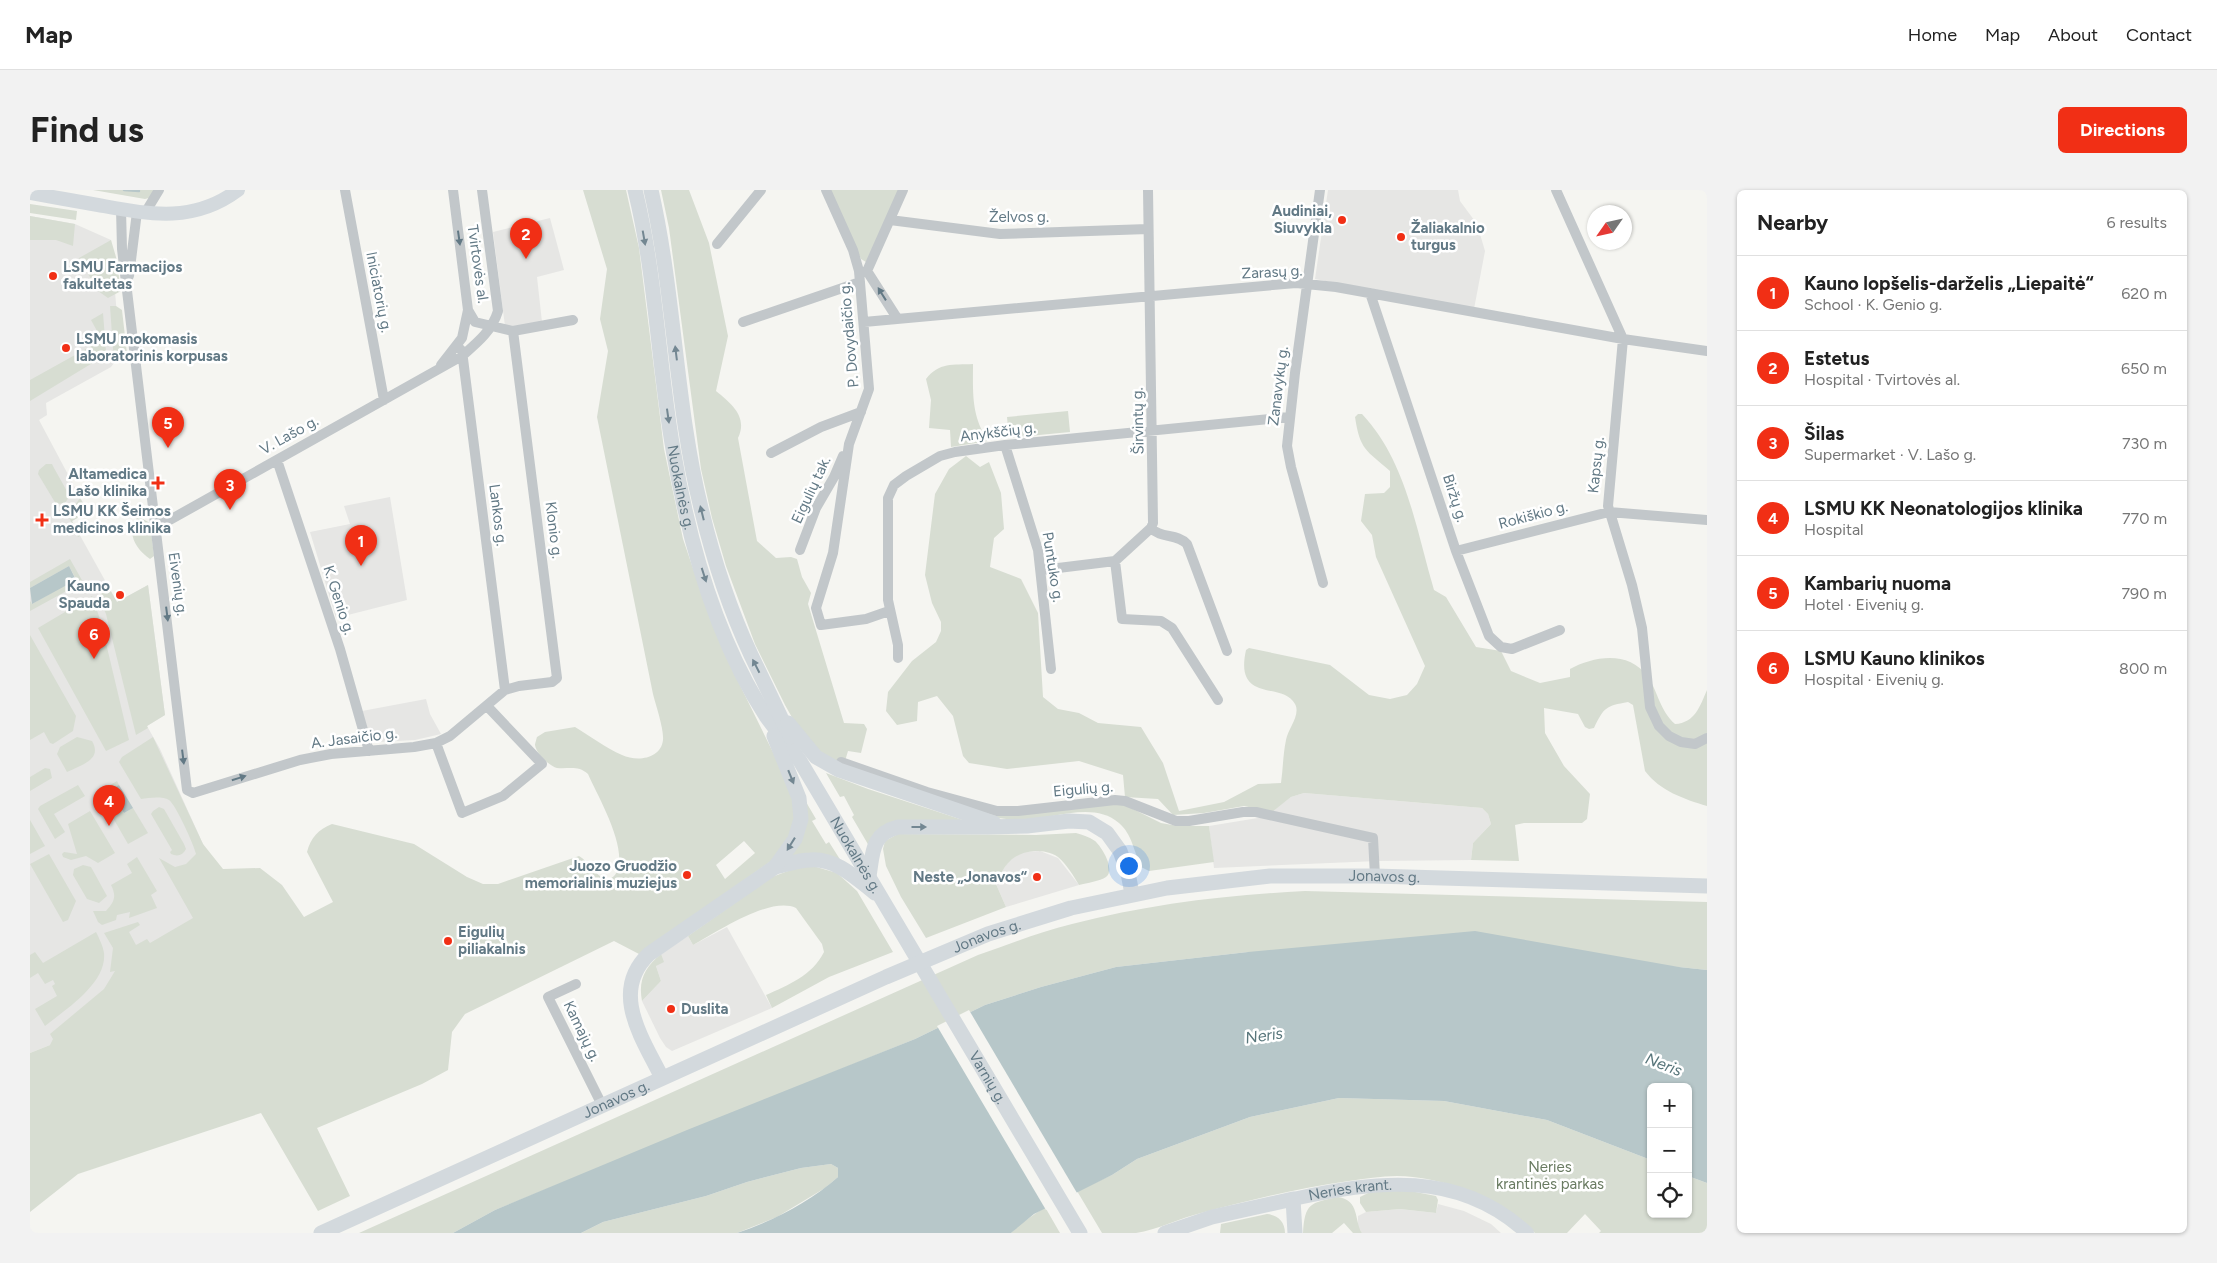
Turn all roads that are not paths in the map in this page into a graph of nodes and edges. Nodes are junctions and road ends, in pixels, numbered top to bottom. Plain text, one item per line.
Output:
1 (159, 190) edge
2 (238, 190) edge
3 (345, 190) edge
4 (453, 190) edge
5 (482, 190) edge
6 (636, 190) edge
7 (651, 190) edge
8 (761, 190) edge
9 (826, 190) edge
10 (903, 190) edge
11 (1148, 190) edge
12 (1320, 190) edge
13 (1556, 190) edge
14 (30, 193) edge
15 (121, 209) junction
16 (141, 213) junction
17 (890, 220) junction
18 (1148, 228) junction
19 (717, 244) dead end
20 (863, 271) junction
21 (860, 282) junction
22 (1306, 284) junction
23 (127, 286) junction
24 (1370, 293) junction
25 (1151, 296) junction
26 (468, 310) junction
27 (897, 318) junction
28 (573, 320) dead end
29 (743, 322) dead end
30 (864, 322) junction
31 (492, 327) junction
32 (514, 331) junction
33 (1623, 339) junction
34 (457, 346) junction
35 (1707, 351) edge
36 (462, 356) junction
37 (437, 370) junction
38 (384, 400) junction
39 (862, 412) junction
40 (1289, 417) junction
41 (1153, 431) junction
42 (849, 444) junction
43 (1005, 445) junction
44 (771, 453) dead end
45 (277, 460) junction
46 (1609, 512) junction
47 (155, 520) junction
48 (1707, 520) edge
49 (1151, 528) junction
50 (800, 550) dead end
51 (1456, 551) junction
52 (1115, 561) junction
53 (1042, 570) junction
54 (1323, 583) dead end
55 (889, 611) junction
56 (1560, 630) dead end
57 (1227, 651) dead end
58 (898, 658) dead end
59 (1051, 668) dead end
60 (505, 690) junction
61 (1218, 700) dead end
62 (487, 706) junction
63 (772, 713) junction
64 (1707, 738) edge
65 (436, 743) junction
66 (369, 751) junction
67 (841, 762) dead end
68 (875, 779) junction
69 (192, 792) joint
70 (1003, 826) junction
71 (775, 867) junction
72 (869, 876) junction
73 (1375, 876) junction
74 (1707, 886) edge
75 (1132, 894) junction
76 (882, 899) junction
77 (896, 922) joint
78 (576, 984) dead end
79 (662, 1078) junction
80 (602, 1105) junction
81 (1293, 1199) junction
82 (321, 1233) edge
83 (1080, 1233) edge
84 (1164, 1233) edge
85 (1295, 1233) edge
86 (1526, 1233) edge

1 - 16 street
2 - 16 main road
3 - 38 street, Iniciatorių g.
4 -> 26 street, Tvirtovės al.
5 - 31 street, Tvirtovės al.
6 -> 63 main road, Nuokalnės g.
63 -> 7 main road, Nuokalnės g.
8 - 19 street
9 - 20 street, P. Dovydaičio g.
10 - 17 street
11 - 18 street, Širvintų g.
12 - 22 street, Zanavykų g.
13 - 33 street, Kapsų g.
14 - 15 main road
15 - 16 main road
15 - 23 street, Eivenių g.
16 - 23 street, Eivenių g.
17 - 18 street, Želvos g.
17 - 20 street
18 - 25 street, Širvintų g.
20 - 21 street, P. Dovydaičio g.
27 -> 20 street
21 - 29 street
21 - 30 street, P. Dovydaičio g.
22 - 24 street, Zarasų g.
22 - 25 street, Zarasų g.
22 - 40 street, Zanavykų g.
23 - 47 street, Eivenių g.
24 - 33 street, Zarasų g.
24 - 51 street, Biržų g.
25 - 27 street, Zarasų g.
25 - 41 street, Širvintų g.
26 - 31 street, Tvirtovės al.
26 - 34 street, V. Lašo g.
27 - 30 street, Zarasų g.
28 - 32 street, Tvirtovės al.
30 - 39 street, P. Dovydaičio g.
31 - 32 street, Tvirtovės al.
31 - 36 street, V. Lašo g.
32 - 60 street, Klonio g.
33 - 35 street, Zarasų g.
33 - 46 street, Kapsų g.
34 - 36 street, Lankos g.
34 - 37 street, V. Lašo g.
36 - 37 street, V. Lašo g.
36 - 60 street, Lankos g.
37 - 38 street, V. Lašo g.
38 - 45 street, V. Lašo g.
39 - 42 street, P. Dovydaičio g.
39 - 44 street
40 - 41 street, Anykščių g.
40 - 54 street, Zanavykų g.
41 - 43 street, Anykščių g.
41 - 49 street, Širvintų g.
42 - 50 street, Eigulių tak.
42 - 55 street, P. Dovydaičio g.
43 - 53 street, Puntuko g.
43 - 55 street, Anykščių g.
45 - 47 street, V. Lašo g.
45 - 66 street, K. Genio g.
46 - 48 street, Rokiškio g.
46 - 51 street, Rokiškio g.
46 - 64 street, Kapsų g.
47 -> 69 street, Eivenių g.
49 - 52 street
49 - 57 street
51 - 56 street, Biržų g.
52 - 53 street
52 - 61 street
53 - 59 street, Puntuko g.
55 - 58 street, Anykščių g.
60 - 62 street, A. Jasaičio g.
62 - 65 street, A. Jasaičio g.
62 - 65 street
63 - 68 main road
63 -> 71 main road
63 - 72 main road, Nuokalnės g.
65 - 66 street, A. Jasaičio g.
69 -> 66 street, A. Jasaičio g.
67 - 68 street, Eigulių g.
68 - 70 main road
68 - 73 street, Eigulių g.
72 -> 70 main road
70 - 75 main road
71 - 76 main road
71 - 79 main road
72 - 76 main road, Nuokalnės g.
73 - 74 main road, Jonavos g.
73 - 75 main road, Jonavos g.
75 - 79 main road, Jonavos g.
76 - 77 main road, Nuokalnės g.
77 - 83 main road, Varnių g.
78 - 80 street, Kamajų g.
79 - 80 main road, Jonavos g.
80 - 82 main road, Jonavos g.
81 - 84 main road, Neries krant.
81 - 85 main road
81 - 86 main road, Neries krant.

